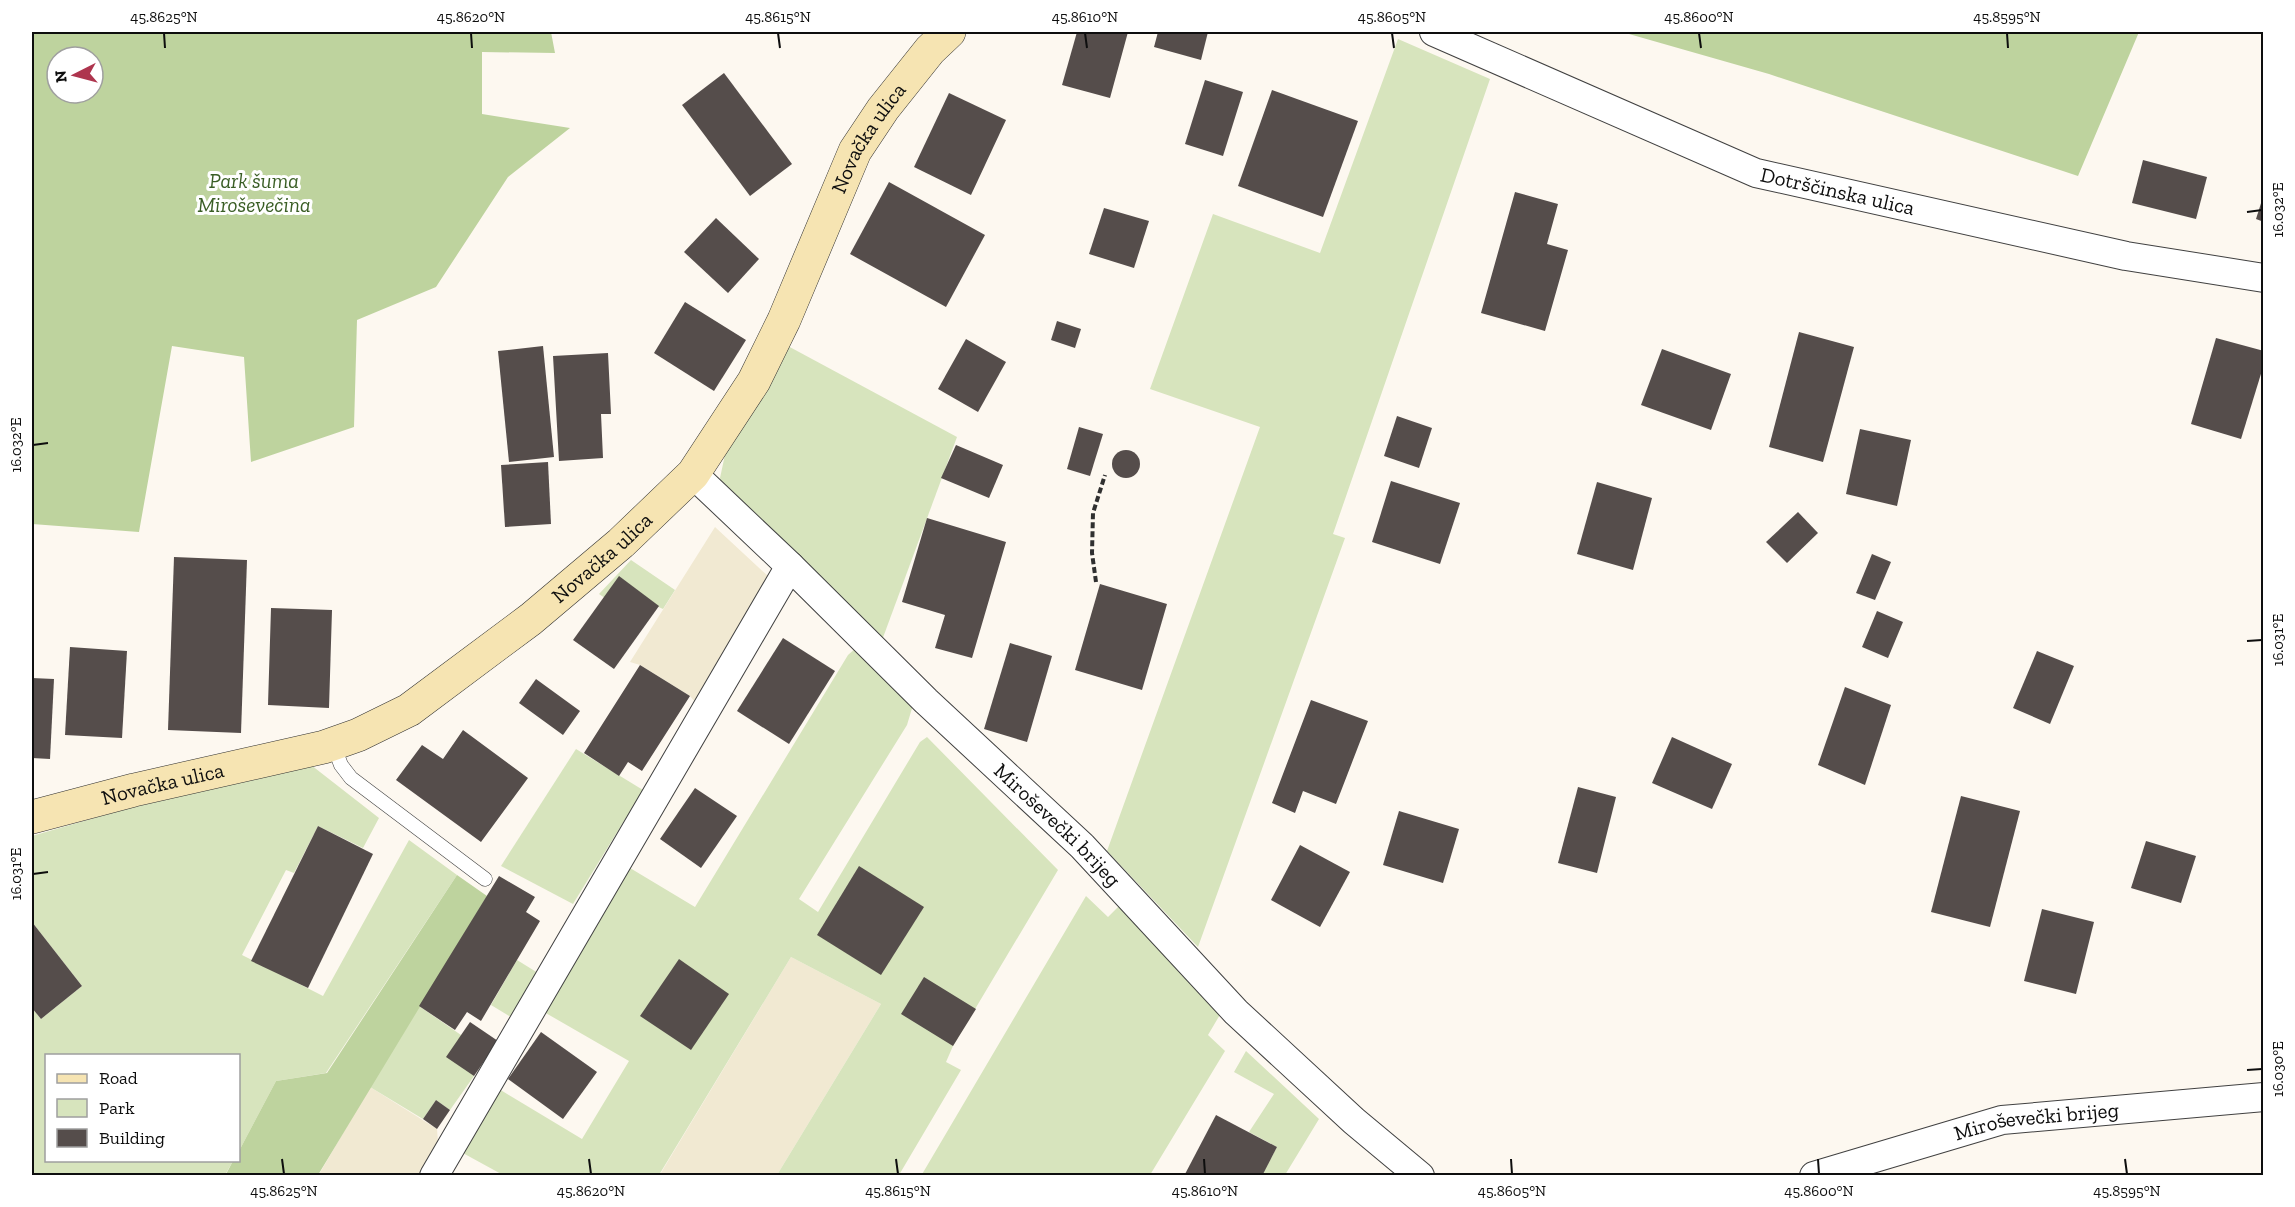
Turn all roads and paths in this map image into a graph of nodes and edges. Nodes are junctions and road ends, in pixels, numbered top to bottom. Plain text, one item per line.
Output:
1 (949, 32) edge
2 (1434, 32) edge
3 (2264, 278) edge
4 (693, 474) junction
5 (1105, 475) dead end
6 (790, 566) junction
7 (1096, 582) dead end
8 (333, 744) junction
9 (32, 817) edge
10 (485, 879) dead end
11 (2264, 1097) edge
12 (434, 1176) edge
13 (1420, 1176) edge
14 (1814, 1176) edge

1 - 4 street, Novačka ulica
2 - 3 street, Dotrščinska ulica
4 - 6 street, Miroševečki brijeg
4 - 8 street, Novačka ulica
5 - 7 path
6 - 12 street
6 - 13 street, Miroševečki brijeg
8 - 9 street, Novačka ulica
8 - 10 lane
11 - 14 street, Miroševečki brijeg

